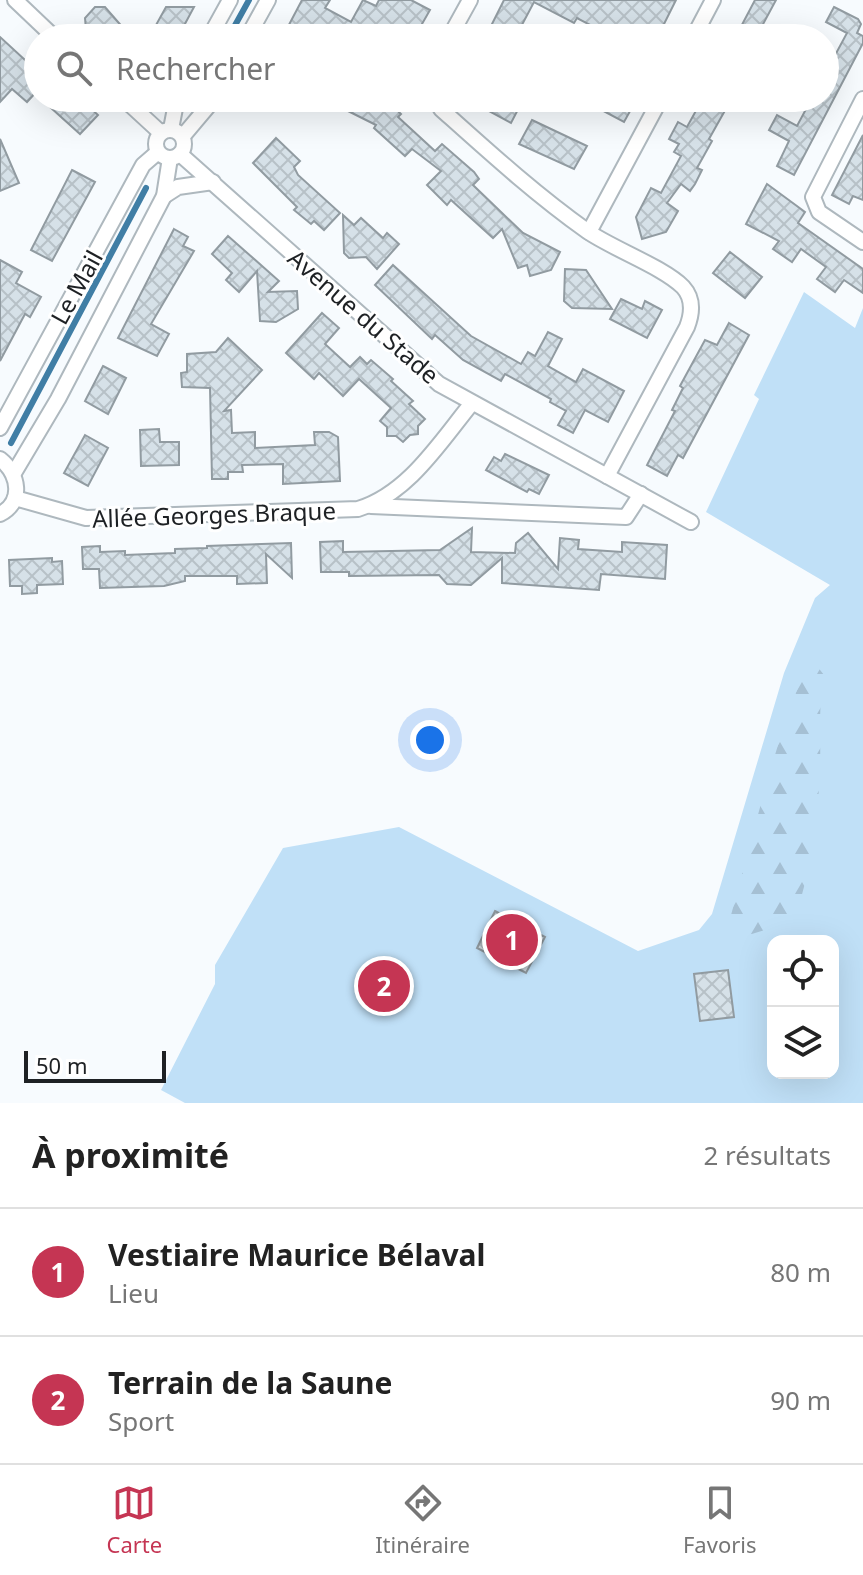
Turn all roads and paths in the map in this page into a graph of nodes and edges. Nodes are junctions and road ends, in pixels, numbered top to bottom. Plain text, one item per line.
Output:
1 (15, 0) edge
2 (230, 0) edge
3 (268, 0) edge
4 (470, 0) edge
5 (713, 0) edge
6 (40, 24) edge
7 (217, 24) edge
8 (255, 24) edge
9 (457, 24) edge
10 (700, 24) edge
11 (863, 99) edge
12 (142, 112) edge
13 (173, 112) edge
14 (198, 112) edge
15 (446, 112) edge
16 (653, 112) edge
17 (172, 133) junction
18 (169, 155) junction
19 (213, 182) junction
20 (164, 196) junction
21 (589, 232) junction
22 (863, 242) edge
23 (472, 403) junction
24 (0, 428) edge
25 (0, 459) edge
26 (14, 473) junction
27 (607, 476) junction
28 (641, 494) junction
29 (15, 498) junction
30 (367, 506) junction
31 (0, 514) edge
32 (691, 522) dead end

1 - 6 street
2 - 7 street
3 - 8 street
4 - 9 street
5 - 10 street
11 - 22 street
12 - 17 street
13 - 17 street
14 - 17 street
15 - 21 street
16 - 21 street
17 - 18 street
17 - 18 street
18 - 19 street, Avenue du Stade
18 - 20 street, Le Mail
18 - 24 street, Le Mail
19 - 20 street
19 - 23 street, Avenue du Stade
20 - 26 street, Le Mail
21 - 27 street
23 - 27 street, Avenue du Stade
23 - 30 street, Allée Georges Braque
25 - 26 street
26 - 29 street
27 - 28 street, Avenue du Stade
28 - 30 street, Allée Georges Braque
28 - 32 street, Avenue du Stade
29 - 30 street, Allée Georges Braque
29 - 31 street

